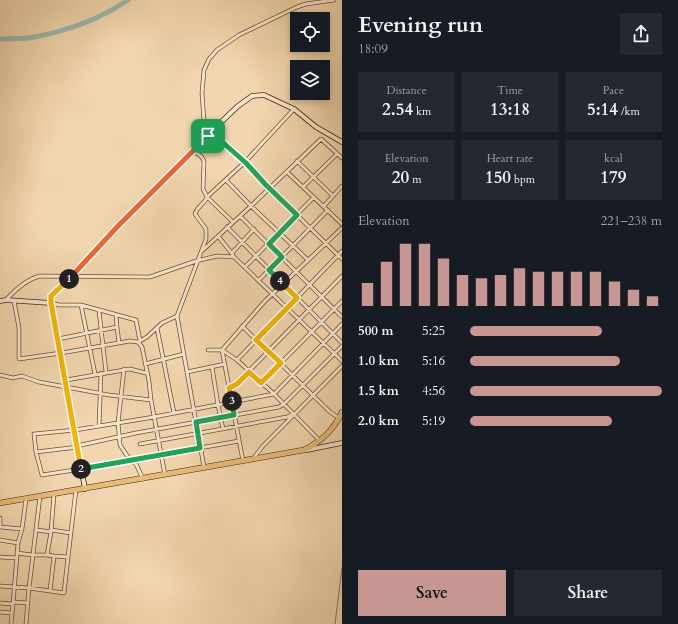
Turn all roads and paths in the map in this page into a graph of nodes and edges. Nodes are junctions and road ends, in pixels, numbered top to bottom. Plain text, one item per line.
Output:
1 (334, 0) edge
2 (294, 109) junction
3 (210, 134) junction
4 (342, 142) edge
5 (193, 151) junction
6 (337, 154) junction
7 (342, 158) edge
8 (297, 161) junction
9 (245, 162) junction
10 (287, 172) junction
11 (314, 177) junction
12 (226, 180) junction
13 (342, 186) edge
14 (303, 187) junction
15 (270, 189) junction
16 (333, 196) junction
17 (207, 197) junction
18 (314, 197) junction
19 (251, 206) junction
20 (324, 206) junction
21 (328, 210) junction
22 (297, 215) junction
23 (240, 216) junction
24 (233, 222) junction
25 (342, 224) edge
26 (227, 227) junction
27 (311, 228) junction
28 (342, 228) edge
29 (254, 229) junction
30 (279, 233) junction
31 (218, 236) junction
32 (242, 242) junction
33 (326, 243) junction
34 (269, 244) junction
35 (293, 247) junction
36 (202, 251) junction
37 (342, 252) edge
38 (232, 253) junction
39 (338, 255) junction
40 (256, 256) junction
41 (234, 257) junction
42 (282, 257) junction
43 (342, 258) edge
44 (199, 260) junction
45 (308, 260) junction
46 (245, 267) junction
47 (269, 270) junction
48 (297, 271) junction
49 (342, 276) edge
50 (72, 277) junction
51 (259, 280) junction
52 (283, 284) junction
53 (310, 284) junction
54 (273, 294) junction
55 (322, 296) junction
56 (297, 298) junction
57 (6, 300) junction
58 (342, 300) edge
59 (0, 301) edge
60 (14, 301) junction
61 (51, 303) junction
62 (81, 305) junction
63 (288, 308) junction
64 (334, 309) junction
65 (99, 310) junction
66 (309, 310) junction
67 (116, 315) junction
68 (177, 316) junction
69 (342, 317) edge
70 (300, 319) junction
71 (321, 322) junction
72 (342, 324) edge
73 (242, 326) junction
74 (117, 327) junction
75 (157, 328) junction
76 (102, 330) junction
77 (312, 331) junction
78 (86, 333) junction
79 (333, 334) junction
80 (58, 338) junction
81 (256, 340) junction
82 (139, 341) junction
83 (119, 343) junction
84 (324, 343) junction
85 (342, 344) edge
86 (103, 346) junction
87 (89, 348) junction
88 (208, 350) dead end
89 (222, 350) junction
90 (268, 352) junction
91 (61, 353) junction
92 (335, 353) junction
93 (184, 354) junction
94 (164, 360) junction
95 (237, 360) junction
96 (342, 361) edge
97 (281, 363) junction
98 (145, 364) junction
99 (225, 364) junction
100 (342, 366) edge
101 (212, 367) junction
102 (124, 369) junction
103 (106, 372) junction
104 (146, 372) junction
105 (187, 372) junction
106 (249, 372) junction
107 (101, 373) junction
108 (94, 374) junction
109 (0, 375) edge
110 (293, 375) junction
111 (66, 380) junction
112 (261, 383) junction
113 (302, 385) junction
114 (67, 386) junction
115 (229, 388) junction
116 (100, 393) junction
117 (274, 394) junction
118 (120, 396) junction
119 (313, 396) junction
120 (151, 400) junction
121 (232, 402) junction
122 (284, 404) junction
123 (218, 405) junction
124 (193, 409) junction
125 (342, 412) edge
126 (174, 413) junction
127 (294, 414) junction
128 (234, 415) junction
129 (154, 417) junction
130 (221, 417) junction
131 (339, 418) junction
132 (196, 422) junction
133 (118, 423) junction
134 (99, 426) junction
135 (237, 426) junction
136 (156, 429) junction
137 (223, 429) junction
138 (74, 430) junction
139 (198, 433) junction
140 (119, 437) junction
141 (158, 441) junction
142 (239, 441) junction
143 (321, 441) junction
144 (342, 443) edge
145 (140, 444) dead end
146 (78, 446) junction
147 (200, 448) junction
148 (304, 450) junction
149 (36, 452) junction
150 (161, 455) junction
151 (253, 459) junction
152 (133, 460) junction
153 (243, 461) junction
154 (204, 468) junction
155 (81, 469) junction
156 (165, 475) junction
157 (143, 479) junction
158 (85, 489) junction
159 (76, 490) junction
160 (54, 494) junction
161 (40, 496) junction
162 (26, 499) junction
163 (0, 503) edge
164 (0, 518) edge
165 (0, 527) edge
166 (22, 528) junction
167 (37, 530) junction
168 (51, 531) junction
169 (72, 533) junction
170 (0, 540) edge
171 (18, 543) junction
172 (17, 553) junction
173 (32, 555) junction
174 (47, 555) junction
175 (54, 556) junction
176 (0, 557) edge
177 (17, 558) junction
178 (68, 558) junction
179 (0, 586) edge
180 (14, 586) junction
181 (29, 588) junction
182 (50, 591) junction
183 (0, 603) edge
184 (13, 603) junction
185 (28, 603) junction
186 (0, 612) edge
187 (12, 613) junction
188 (11, 624) edge
189 (26, 624) edge

1 - 3 street
2 - 3 street
2 - 4 street
2 - 9 street
3 - 5 street
3 - 9 street
5 - 17 street
5 - 50 street
6 - 7 street
6 - 8 street
6 - 11 street
8 - 10 street
8 - 11 street
9 - 12 street
9 - 15 street
10 - 14 street
10 - 15 street
11 - 14 street
11 - 16 street
12 - 17 street
12 - 19 street
13 - 16 street
14 - 18 street
15 - 19 street
15 - 22 street
16 - 20 street
17 - 24 street
17 - 36 street
18 - 20 street
18 - 22 street
19 - 23 street
19 - 30 street
20 - 21 street
21 - 25 street
21 - 27 street
22 - 27 street
22 - 30 street
23 - 24 street
23 - 29 street
24 - 26 street
26 - 31 street
26 - 32 street
27 - 33 street
27 - 35 street
28 - 33 street
29 - 32 street
29 - 34 street
30 - 34 street
30 - 35 street
31 - 36 street
31 - 38 street
32 - 38 street
32 - 40 street
33 - 39 street
33 - 45 street
34 - 40 street
34 - 42 street
35 - 42 street
35 - 45 street
36 - 44 street
37 - 39 street
38 - 41 street
39 - 43 street
39 - 53 street
40 - 46 street
40 - 47 street
41 - 44 street
41 - 46 street
42 - 47 street
42 - 48 street
44 - 50 street
44 - 68 street
45 - 48 street
46 - 51 street
47 - 51 street
47 - 52 street
48 - 52 street
48 - 53 street
49 - 55 street
50 - 57 street
50 - 61 street
51 - 54 street
52 - 54 street
52 - 56 street
53 - 55 street
53 - 56 street
54 - 63 street
54 - 73 street
55 - 64 street
55 - 66 street
56 - 63 street
56 - 66 street
57 - 59 street
57 - 60 street
58 - 64 street
60 - 61 street
60 - 91 street
61 - 62 street
61 - 80 street
62 - 65 street
62 - 78 street
63 - 70 street
63 - 81 street
64 - 69 street
64 - 71 street
65 - 67 street
65 - 76 street
66 - 70 street
66 - 71 street
67 - 74 street
67 - 82 street
68 - 75 street
68 - 93 street
70 - 77 street
70 - 90 street
71 - 77 street
71 - 79 street
72 - 79 street
73 - 81 street
73 - 89 street
74 - 76 street
74 - 83 street
75 - 82 street
75 - 94 street
76 - 78 street
76 - 86 street
77 - 84 street
77 - 97 street
78 - 80 street
78 - 87 street
79 - 84 street
79 - 85 street
80 - 91 street
81 - 90 street
81 - 95 street
82 - 83 street
82 - 98 street
83 - 86 street
84 - 92 street
84 - 110 street
85 - 92 street
86 - 87 street
86 - 103 street
87 - 91 street
87 - 108 street
88 - 89 street
89 - 95 street
89 - 99 street
90 - 97 street
90 - 106 street
91 - 111 street
92 - 96 street
92 - 113 street
93 - 94 street
93 - 105 street
94 - 98 street
94 - 126 street
95 - 106 street
97 - 110 street
97 - 112 street
98 - 104 street
99 - 101 street
99 - 115 street
100 - 119 street
101 - 105 street
101 - 123 street
102 - 103 street
102 - 104 street
102 - 118 street
103 - 107 street
104 - 120 street
105 - 124 street
106 - 112 street
106 - 115 street
107 - 108 street
107 - 116 street
108 - 111 street
109 - 114 street
110 - 113 street
110 - 117 street
111 - 114 street
112 - 117 street
113 - 119 street
113 - 122 street
114 - 116 street
114 - 138 street
115 - 121 street
116 - 118 street
116 - 134 street
117 - 121 street
117 - 122 street
118 - 120 street
118 - 133 street
119 - 127 street
119 - 131 street
120 - 129 street
121 - 123 street
121 - 128 street
122 - 127 street
122 - 128 street
123 - 124 street
123 - 130 street
124 - 126 street
124 - 132 street
125 - 131 highway
126 - 129 street
127 - 135 street
127 - 143 street
127 - 151 street
128 - 130 street
128 - 135 street
129 - 133 street
129 - 136 street
130 - 132 street
130 - 137 street
131 - 143 highway
132 - 136 street
132 - 139 street
133 - 134 street
133 - 140 street
134 - 138 street
135 - 137 street
135 - 142 street
136 - 140 street
136 - 141 street
137 - 139 street
138 - 146 street
138 - 149 street
139 - 141 street
139 - 147 street
140 - 146 street
140 - 152 street
141 - 145 street
141 - 150 street
142 - 147 street
142 - 153 street
143 - 148 highway
144 - 148 street
146 - 149 street
146 - 155 street
147 - 150 street
147 - 154 street
148 - 151 highway
149 - 155 street
150 - 152 street
150 - 156 street
151 - 153 highway
152 - 155 street
152 - 157 street
153 - 154 highway
154 - 156 highway
155 - 158 street
156 - 157 highway
157 - 158 highway
158 - 159 highway
159 - 160 highway
159 - 169 street
160 - 161 highway
160 - 168 street
161 - 162 highway
161 - 167 street
162 - 163 highway
162 - 166 street
164 - 165 street
165 - 166 street
166 - 171 street
167 - 168 street
167 - 173 street
168 - 169 street
168 - 174 street
169 - 178 street
170 - 171 street
171 - 172 street
172 - 173 street
172 - 177 street
173 - 174 street
173 - 181 street
174 - 175 street
175 - 178 street
175 - 182 street
176 - 177 street
177 - 180 street
178 - 182 street
179 - 180 street
180 - 181 street
180 - 184 street
181 - 182 street
181 - 185 street
183 - 184 street
184 - 185 street
184 - 187 street
185 - 189 street
186 - 187 street
187 - 188 street

